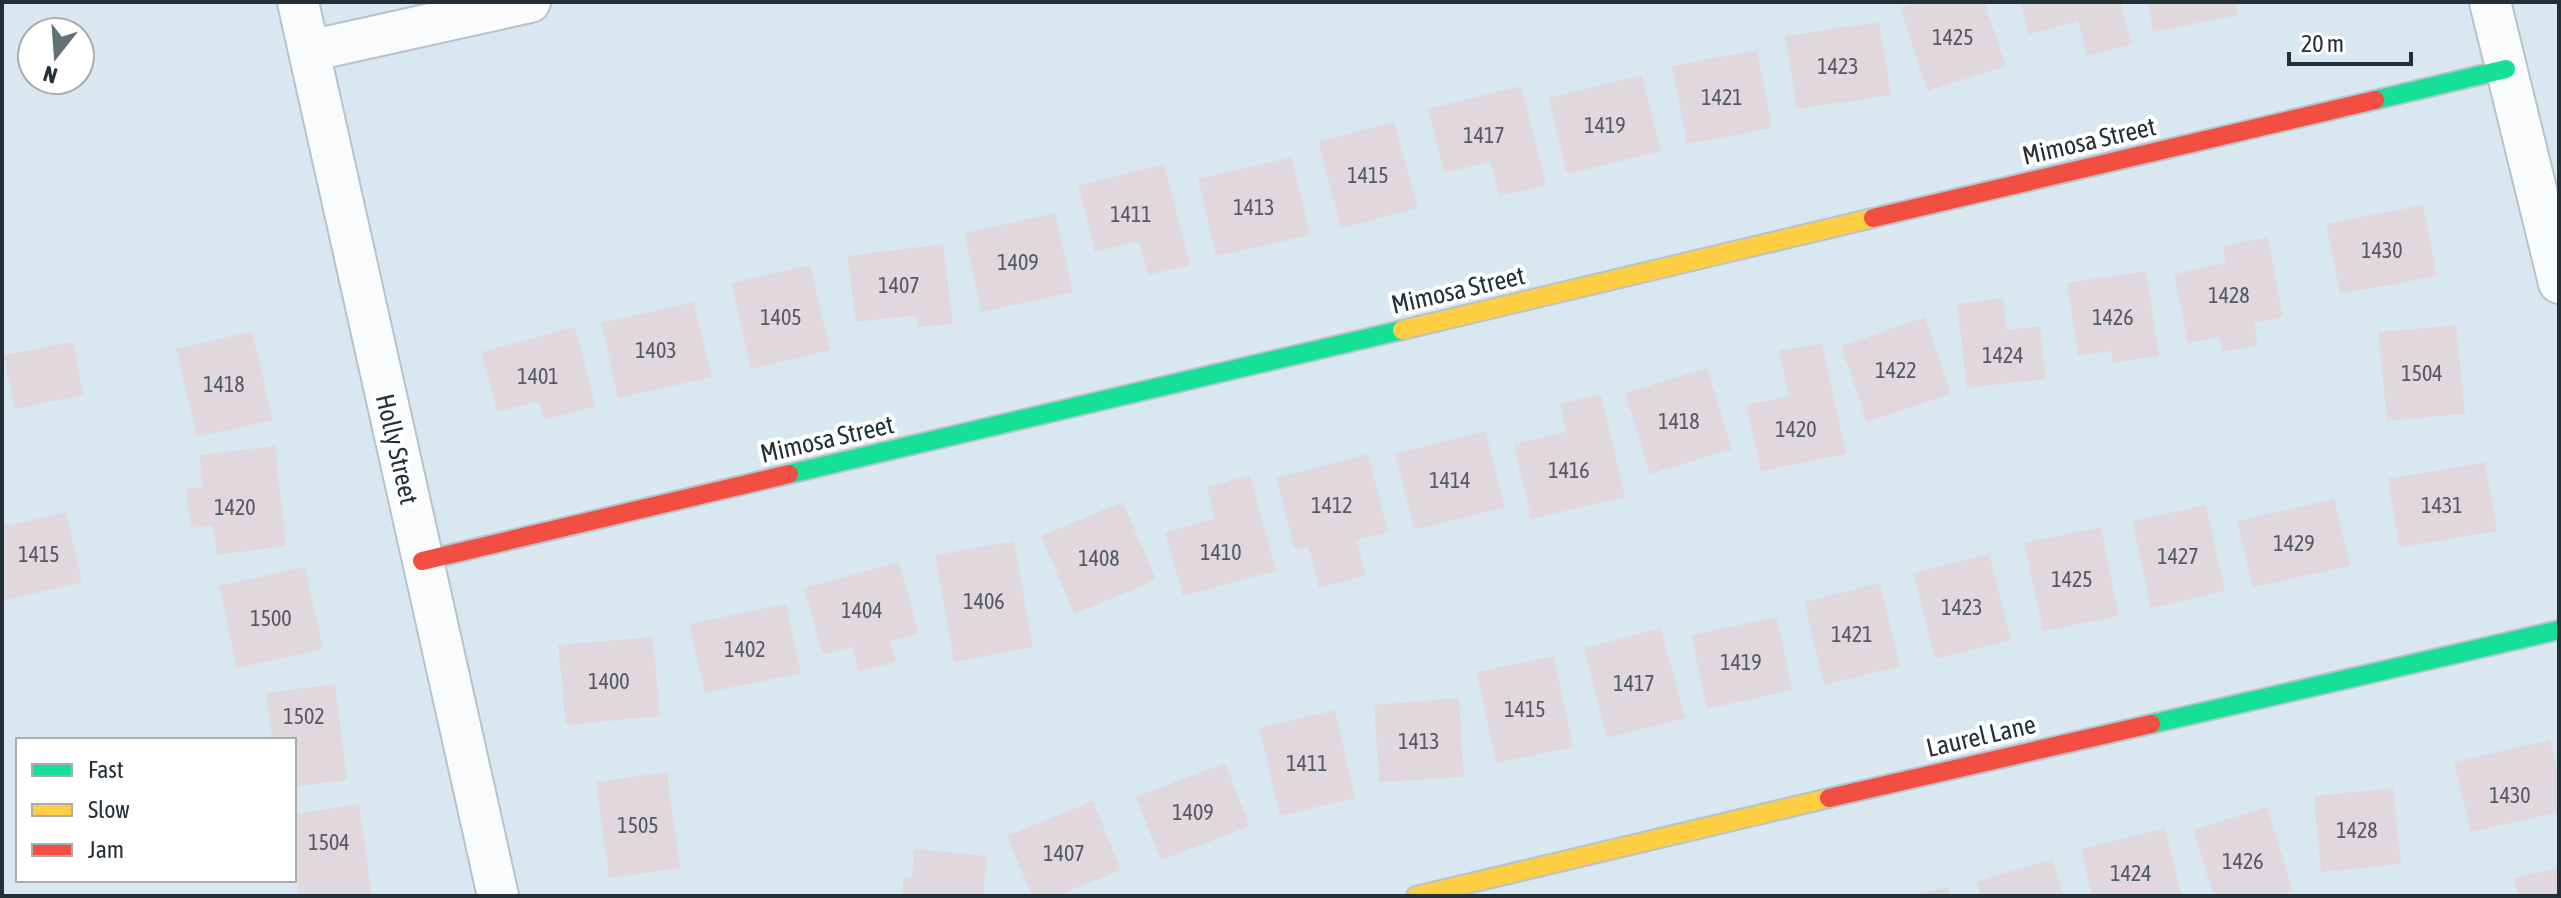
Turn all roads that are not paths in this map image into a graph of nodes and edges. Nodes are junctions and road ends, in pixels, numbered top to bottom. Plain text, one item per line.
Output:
1 (298, 2) edge
2 (530, 2) edge
3 (2490, 2) edge
4 (309, 51) junction
5 (2506, 69) junction
6 (2559, 283) edge
7 (422, 561) junction
8 (2559, 630) edge
9 (498, 896) edge
10 (1416, 896) edge

1 - 4 street, Holly Street
2 - 4 street
3 - 5 street
4 - 7 street, Holly Street
5 - 6 street
5 - 7 street, Mimosa Street
7 - 9 street, Holly Street
8 - 10 street, Laurel Lane

